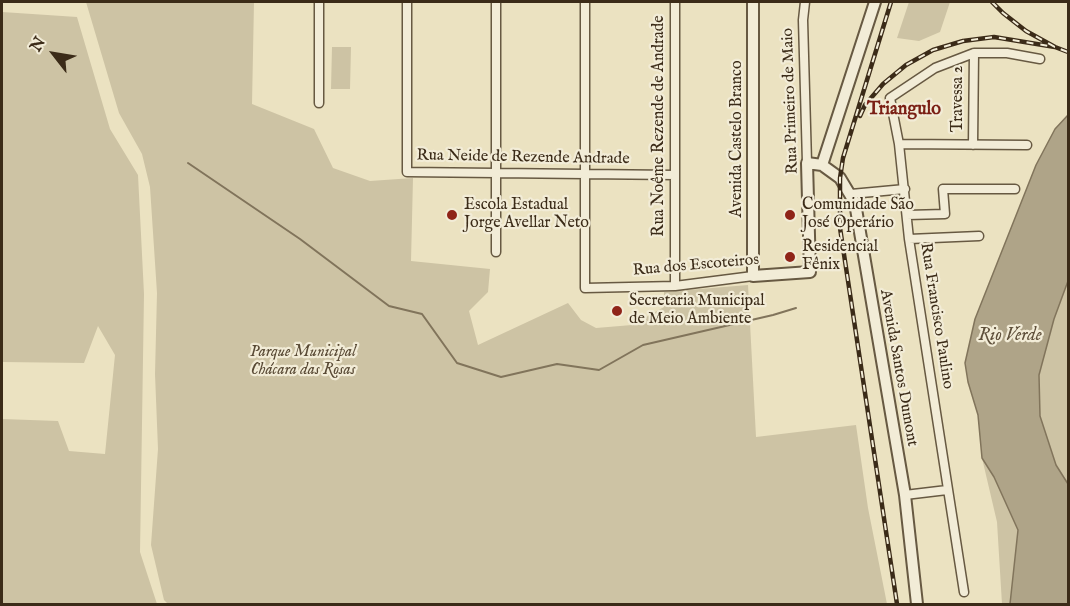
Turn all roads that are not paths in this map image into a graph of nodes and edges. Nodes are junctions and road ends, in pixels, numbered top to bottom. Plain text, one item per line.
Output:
1 (319, 2) edge
2 (407, 2) edge
3 (496, 2) edge
4 (585, 2) edge
5 (675, 2) edge
6 (753, 2) edge
7 (805, 2) edge
8 (875, 2) edge
9 (974, 53) junction
10 (1040, 59) dead end
11 (319, 103) dead end
12 (899, 144) junction
13 (974, 145) junction
14 (1027, 145) dead end
15 (807, 163) junction
16 (822, 165) junction
17 (497, 173) junction
18 (585, 174) junction
19 (675, 175) junction
20 (905, 189) junction
21 (1015, 189) dead end
22 (851, 194) junction
23 (907, 215) junction
24 (979, 236) dead end
25 (909, 239) junction
26 (496, 252) dead end
27 (810, 272) joint
28 (753, 276) junction
29 (675, 286) junction
30 (947, 489) junction
31 (905, 495) junction
32 (964, 592) dead end
33 (917, 604) edge

1 - 11 street
2 - 17 street, Rua Neide de Rezende Andrade
3 - 17 street
4 - 18 street
5 - 19 street, Rua Noême Rezende de Andrade
6 - 28 street, Avenida Castelo Branco
7 - 15 street, Rua Primeiro de Maio
8 - 16 street
9 - 10 street, Rua Francisco Paulino
9 - 12 street, Rua Francisco Paulino
9 - 13 street, Travessa 2
12 - 13 street
12 - 20 street, Rua Francisco Paulino
13 - 14 street
15 - 16 street
15 - 27 street, Rua Primeiro de Maio
16 - 22 street, Avenida Santos Dumont
17 - 18 street, Rua Neide de Rezende Andrade
17 - 26 street
18 - 19 street, Rua Neide de Rezende Andrade
18 - 29 street, Rua dos Escoteiros
19 - 29 street, Rua Noême Rezende de Andrade
20 - 22 street
20 - 23 street, Rua Francisco Paulino
21 - 23 street
22 - 31 street, Avenida Santos Dumont
23 - 25 street, Rua Francisco Paulino
24 - 25 street
25 - 30 street, Rua Francisco Paulino
27 - 28 street, Rua dos Escoteiros
28 - 29 street, Rua dos Escoteiros
30 - 31 street
30 - 32 street, Rua Francisco Paulino
31 - 33 street, Avenida Santos Dumont

